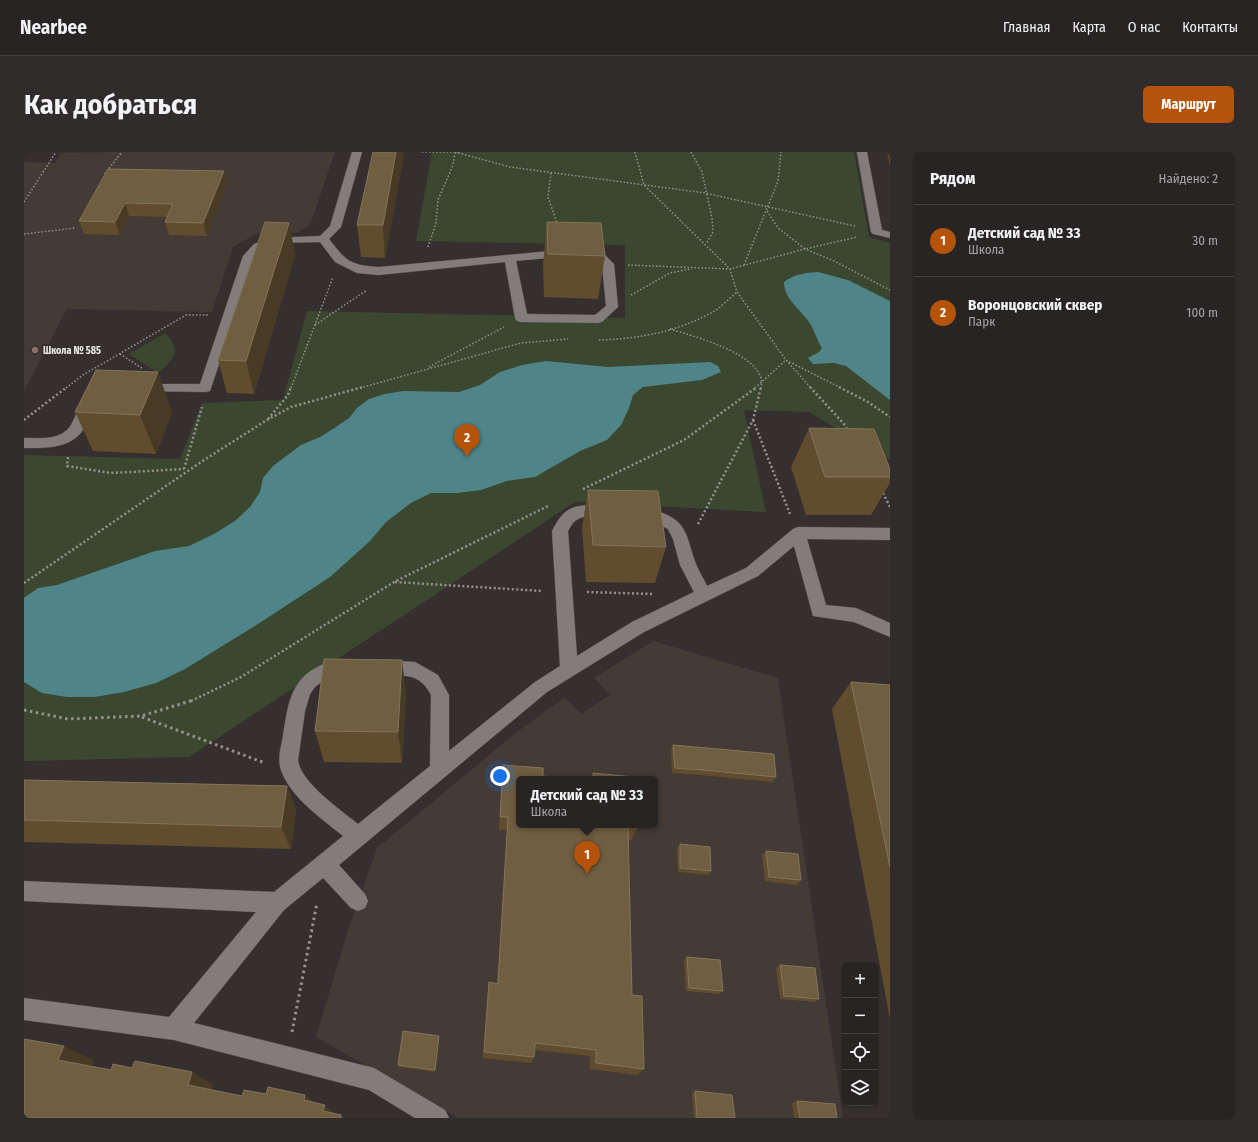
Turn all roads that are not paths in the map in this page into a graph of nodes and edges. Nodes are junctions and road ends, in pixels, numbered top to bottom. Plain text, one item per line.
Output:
1 (356, 152) edge
2 (862, 152) edge
3 (890, 235) edge
4 (322, 238) junction
5 (510, 258) junction
6 (130, 388) edge
7 (99, 393) edge
8 (24, 443) edge
9 (798, 533) junction
10 (890, 534) edge
11 (704, 595) junction
12 (890, 630) edge
13 (570, 670) junction
14 (439, 770) junction
15 (358, 836) junction
16 (324, 864) junction
17 (24, 891) edge
18 (358, 901) dead end
19 (277, 903) junction
20 (24, 1009) edge
21 (174, 1030) junction
22 (437, 1118) edge

1 - 4 lane
2 - 3 lane
4 - 5 lane
4 - 6 lane
5 - 5 lane
7 - 8 lane
9 - 10 lane
9 - 11 lane
9 - 12 lane
11 - 13 lane
11 - 13 lane
13 - 14 lane
14 - 15 lane
14 - 15 lane
15 - 16 lane
16 - 18 lane
16 - 19 lane
17 - 19 lane
19 - 21 lane
20 - 21 lane
21 - 22 lane

